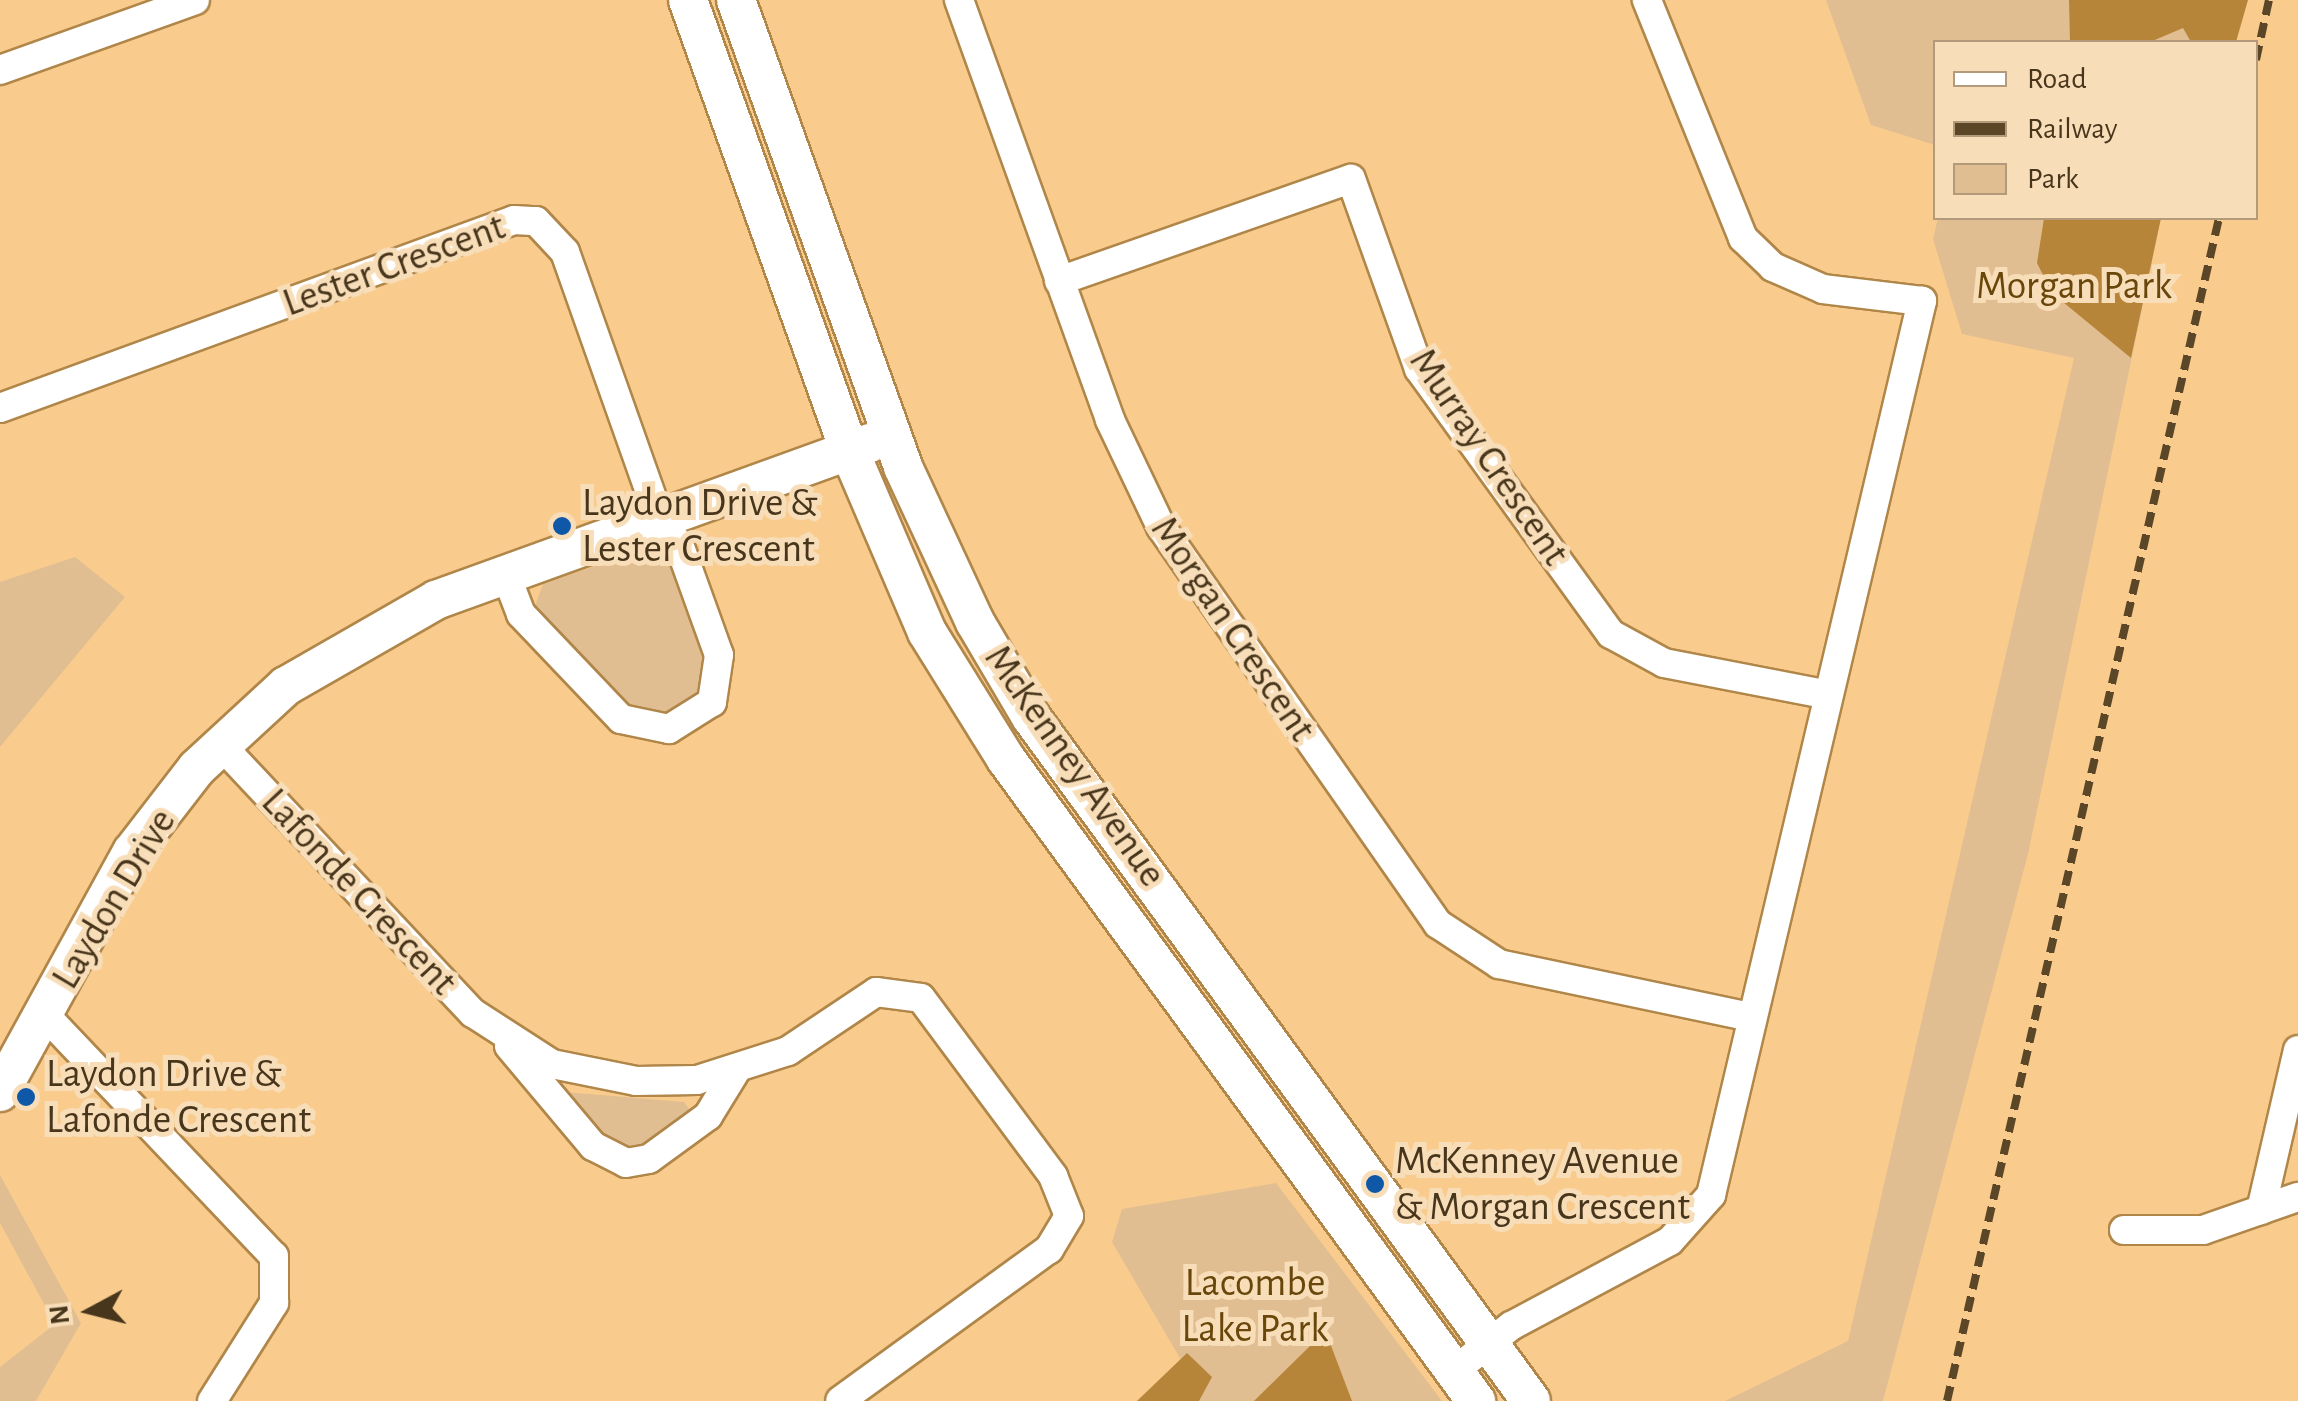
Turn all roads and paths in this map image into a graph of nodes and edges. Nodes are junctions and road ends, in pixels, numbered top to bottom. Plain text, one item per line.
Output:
1 (195, 0) edge
2 (688, 0) edge
3 (736, 0) edge
4 (959, 0) edge
5 (1647, 0) edge
6 (0, 70) edge
7 (1059, 282) junction
8 (0, 408) edge
9 (892, 435) junction
10 (849, 450) junction
11 (660, 520) junction
12 (506, 575) junction
13 (1828, 695) junction
14 (220, 744) junction
15 (46, 1015) junction
16 (1750, 1017) junction
17 (502, 1037) junction
18 (2298, 1050) edge
19 (735, 1072) junction
20 (0, 1092) edge
21 (2298, 1197) edge
22 (2261, 1210) junction
23 (2124, 1230) dead end
24 (1488, 1340) junction
25 (1465, 1386) edge
26 (212, 1401) edge
27 (840, 1401) edge
28 (1531, 1401) edge

1 - 6 street
2 - 10 main road, McKenney Avenue
3 - 9 main road, McKenney Avenue
4 - 7 street, Morgan Crescent
5 - 13 street
7 - 13 street, Murray Crescent
7 - 16 street, Morgan Crescent
8 - 11 street, Lester Crescent
9 - 10 main road, Laydon Drive
9 - 24 main road, McKenney Avenue
10 - 11 main road, Laydon Drive
10 - 25 main road, McKenney Avenue
11 - 12 main road, Laydon Drive
11 - 12 street
12 - 14 main road, Laydon Drive
13 - 16 street
14 - 15 main road, Laydon Drive
14 - 17 street, Lafonde Crescent
15 - 20 main road, Laydon Drive
15 - 26 street
16 - 24 street
17 - 19 street, Lafonde Crescent
17 - 19 street, Lafonde Crescent
18 - 22 street
19 - 27 street, Lafonde Crescent
21 - 22 street
22 - 23 street
24 - 25 street
24 - 28 main road, McKenney Avenue

